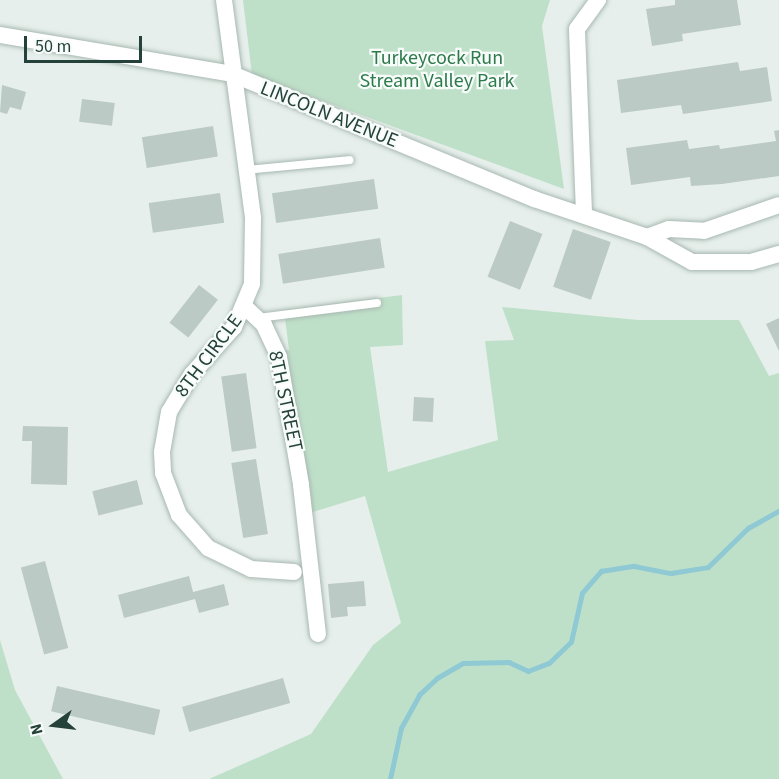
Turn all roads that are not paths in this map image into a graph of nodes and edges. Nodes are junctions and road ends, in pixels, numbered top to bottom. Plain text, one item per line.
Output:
1 (224, 0) edge
2 (598, 0) edge
3 (0, 35) edge
4 (232, 74) junction
5 (350, 160) dead end
6 (246, 170) junction
7 (779, 205) edge
8 (584, 213) junction
9 (647, 237) junction
10 (779, 254) edge
11 (377, 303) dead end
12 (251, 313) junction
13 (294, 572) dead end
14 (318, 634) dead end

1 - 4 street
2 - 8 street
3 - 4 street, LINCOLN AVENUE
4 - 6 street
4 - 8 street, LINCOLN AVENUE
5 - 6 lane
6 - 12 street
7 - 9 street
8 - 9 street, LINCOLN AVENUE
9 - 10 street, LINCOLN AVENUE
11 - 12 lane
12 - 13 street, 8TH CIRCLE
12 - 14 street, 8TH STREET

